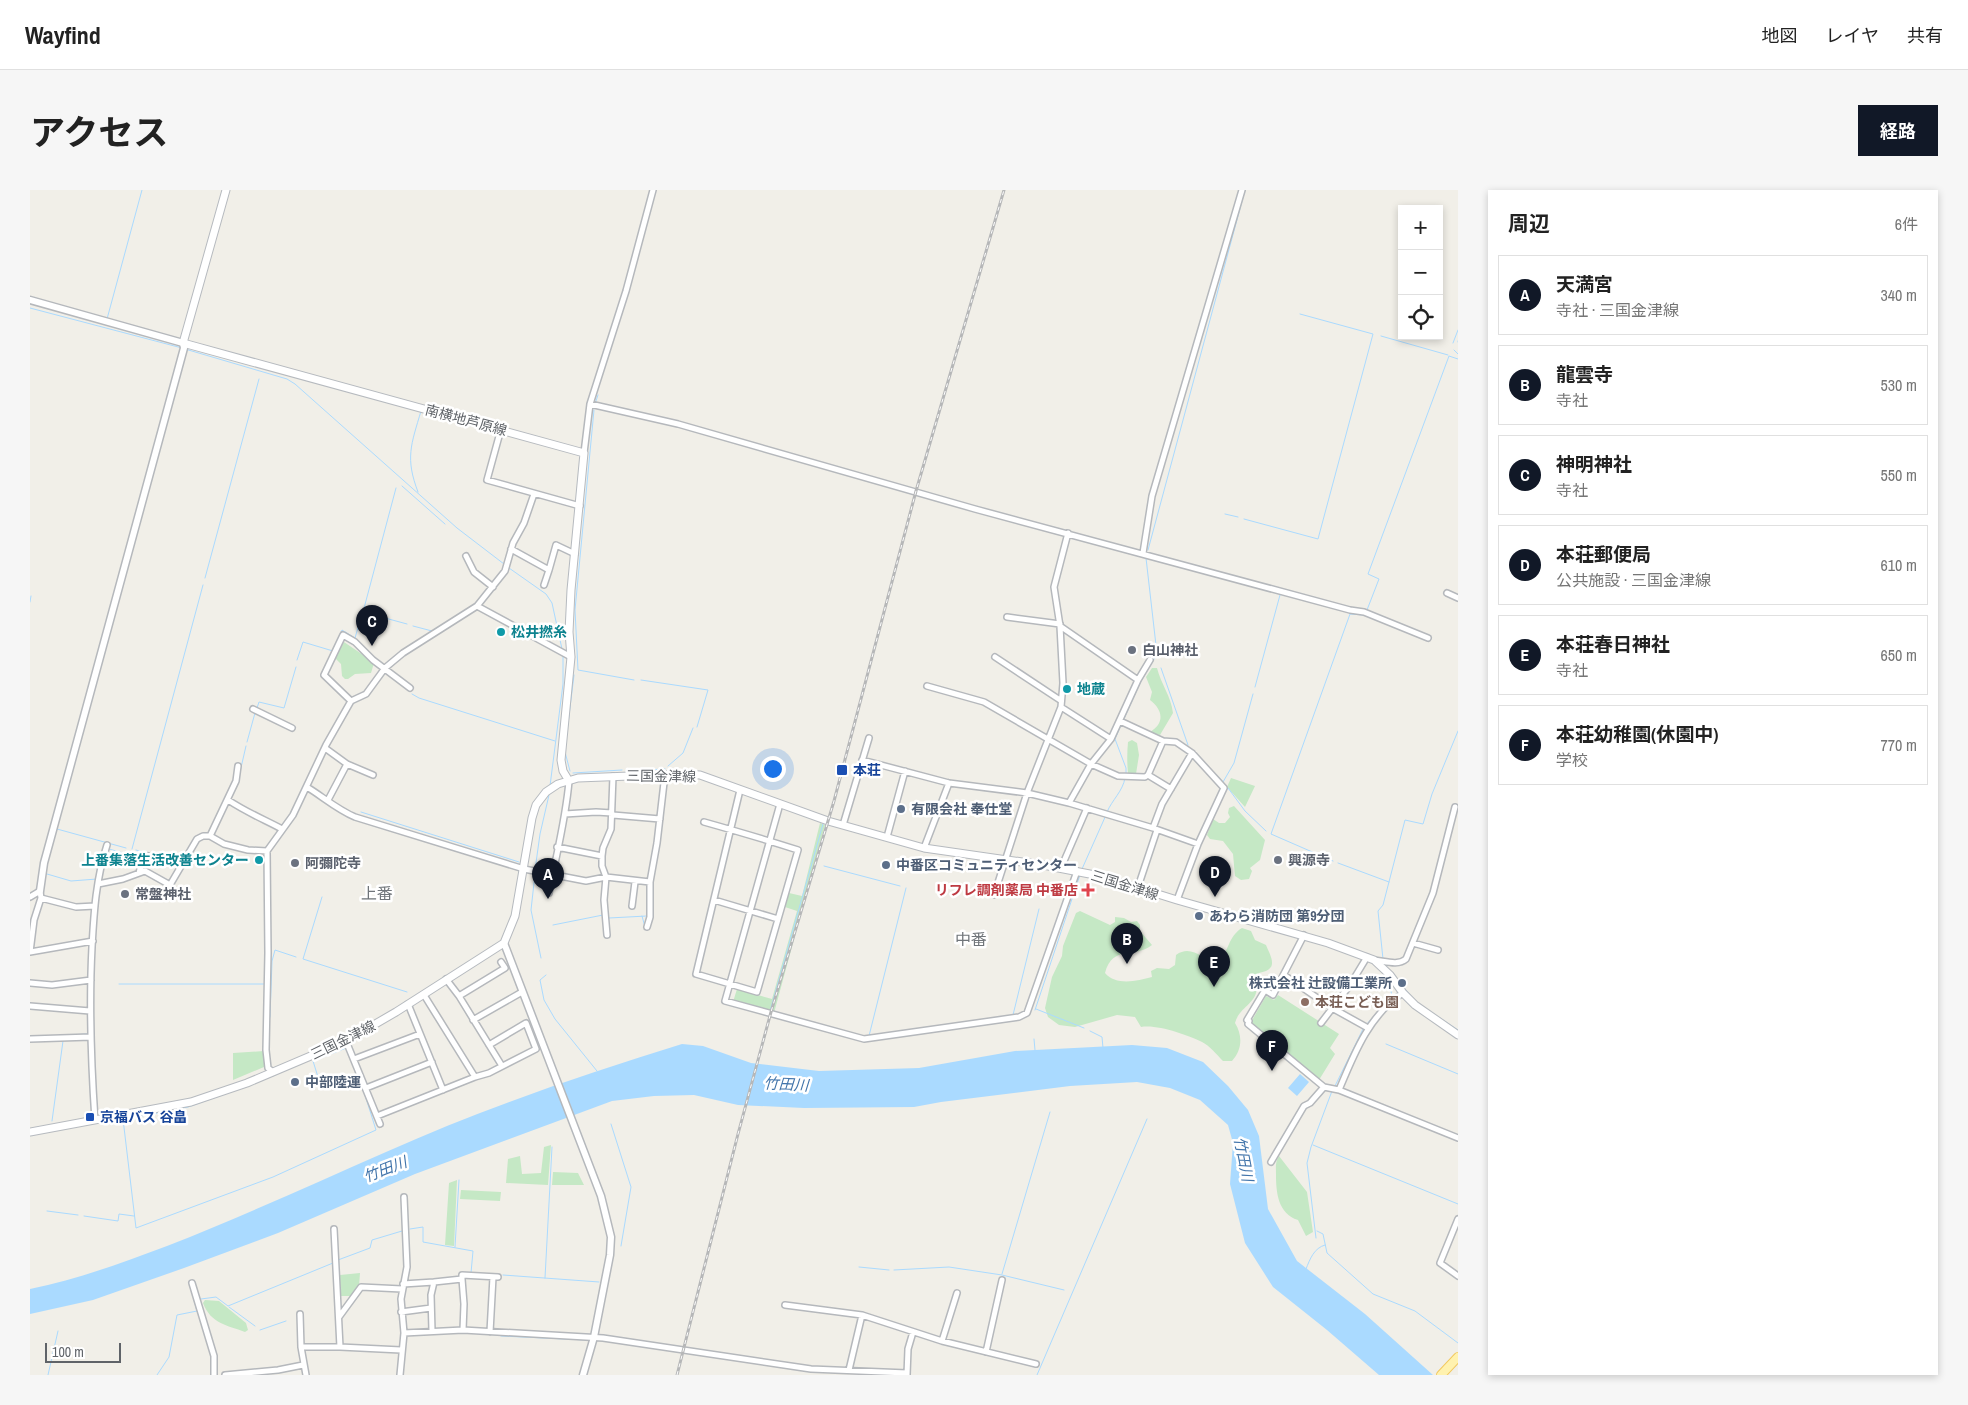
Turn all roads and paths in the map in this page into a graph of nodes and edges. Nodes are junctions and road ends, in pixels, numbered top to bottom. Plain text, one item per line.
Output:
1 (226, 190) edge
2 (653, 190) edge
3 (1242, 190) edge
4 (30, 300) edge
5 (183, 348) junction
6 (590, 404) junction
7 (501, 429) junction
8 (584, 453) junction
9 (534, 494) junction
10 (580, 506) junction
11 (1068, 533) junction
12 (511, 550) junction
13 (1142, 553) junction
14 (575, 554) junction
15 (466, 556) dead end
16 (549, 570) junction
17 (544, 585) dead end
18 (493, 586) junction
19 (1447, 593) dead end
20 (1458, 598) edge
21 (477, 606) junction
22 (1007, 617) dead end
23 (1060, 625) junction
24 (1428, 638) dead end
25 (571, 657) junction
26 (995, 657) dead end
27 (1150, 660) dead end
28 (385, 668) junction
29 (1138, 680) junction
30 (927, 686) dead end
31 (410, 688) dead end
32 (1060, 700) junction
33 (351, 701) junction
34 (1061, 707) junction
35 (253, 709) dead end
36 (1122, 722) junction
37 (292, 728) dead end
38 (869, 738) dead end
39 (1049, 739) junction
40 (1111, 739) junction
41 (1163, 741) junction
42 (325, 748) junction
43 (1192, 753) junction
44 (862, 760) junction
45 (347, 764) junction
46 (1091, 764) junction
47 (238, 766) dead end
48 (905, 771) junction
49 (665, 774) junction
50 (373, 775) dead end
51 (1148, 775) junction
52 (613, 776) junction
53 (569, 781) junction
54 (949, 783) junction
55 (307, 787) junction
56 (1171, 789) junction
57 (740, 790) junction
58 (1027, 793) junction
59 (228, 800) junction
60 (328, 800) junction
61 (1069, 803) junction
62 (780, 804) junction
63 (1455, 807) dead end
64 (1087, 808) junction
65 (565, 814) junction
66 (612, 814) junction
67 (660, 819) junction
68 (704, 822) dead end
69 (843, 825) junction
70 (282, 829) junction
71 (1155, 829) junction
72 (730, 830) junction
73 (210, 836) junction
74 (887, 837) junction
75 (770, 841) junction
76 (1198, 844) junction
77 (107, 845) dead end
78 (557, 847) junction
79 (924, 848) junction
80 (268, 851) junction
81 (148, 856) dead end
82 (602, 856) junction
83 (1005, 859) junction
84 (1061, 868) junction
85 (524, 869) junction
86 (1080, 871) junction
87 (139, 873) junction
88 (553, 874) junction
89 (606, 877) junction
90 (635, 882) junction
91 (650, 882) junction
92 (98, 884) junction
93 (1138, 887) junction
94 (549, 893) dead end
95 (40, 894) junction
96 (994, 895) dead end
97 (30, 897) edge
98 (714, 900) junction
99 (1177, 900) junction
100 (95, 906) junction
101 (632, 906) dead end
102 (750, 910) junction
103 (778, 919) junction
104 (647, 927) dead end
105 (607, 935) dead end
106 (1304, 936) junction
107 (93, 941) junction
108 (504, 942) junction
109 (1413, 943) junction
110 (1438, 950) dead end
111 (30, 952) edge
112 (1370, 958) junction
113 (501, 962) dead end
114 (1392, 962) junction
115 (1284, 975) junction
116 (1390, 975) junction
117 (446, 979) junction
118 (90, 980) junction
119 (30, 983) edge
120 (730, 984) junction
121 (522, 992) junction
122 (1403, 993) junction
123 (424, 995) junction
124 (459, 996) junction
125 (408, 1004) junction
126 (30, 1006) edge
127 (1332, 1008) junction
128 (90, 1011) junction
129 (473, 1020) junction
130 (1321, 1023) dead end
131 (1368, 1028) junction
132 (420, 1034) junction
133 (1458, 1035) edge
134 (91, 1038) junction
135 (30, 1039) edge
136 (346, 1041) junction
137 (489, 1045) junction
138 (354, 1059) junction
139 (432, 1062) junction
140 (502, 1066) junction
141 (273, 1072) junction
142 (475, 1077) junction
143 (1324, 1087) junction
144 (366, 1088) junction
145 (443, 1090) junction
146 (1339, 1090) junction
147 (378, 1116) junction
148 (95, 1120) junction
149 (380, 1124) dead end
150 (30, 1132) edge
151 (1458, 1138) edge
152 (1271, 1162) dead end
153 (404, 1197) dead end
154 (1458, 1219) edge
155 (334, 1228) dead end
156 (1458, 1276) edge
157 (462, 1279) junction
158 (1002, 1280) dead end
159 (192, 1282) dead end
160 (434, 1282) junction
161 (402, 1286) junction
162 (957, 1293) dead end
163 (785, 1305) dead end
164 (431, 1308) junction
165 (401, 1312) junction
166 (300, 1314) dead end
167 (862, 1315) junction
168 (338, 1317) junction
169 (463, 1330) junction
170 (432, 1331) junction
171 (490, 1332) junction
172 (913, 1332) junction
173 (404, 1333) junction
174 (594, 1337) junction
175 (942, 1341) junction
176 (301, 1347) junction
177 (340, 1347) junction
178 (401, 1350) junction
179 (986, 1352) junction
180 (1458, 1357) edge
181 (1036, 1364) dead end
182 (303, 1365) junction
183 (849, 1370) junction
184 (907, 1374) edge
185 (1442, 1374) edge
186 (214, 1375) edge
187 (225, 1375) edge
188 (306, 1375) edge
189 (400, 1375) edge
190 (583, 1375) edge

1 - 5 main road
2 - 6 street
3 - 13 street
4 - 5 street
5 - 7 main road, 南横地芦原線
5 - 95 street
6 - 8 street
6 - 11 street
7 - 8 main road, 南横地芦原線
7 - 9 street
8 - 10 main road
9 - 10 street
9 - 12 street
10 - 14 main road
11 - 13 street
11 - 23 street
12 - 16 street
12 - 18 street
13 - 24 street
14 - 16 street
14 - 25 main road
15 - 18 street
16 - 17 street
18 - 21 street
19 - 20 street
21 - 25 street
21 - 28 street
22 - 23 street
23 - 29 street
23 - 32 street
25 - 53 main road
26 - 32 street
27 - 29 street
28 - 31 street
28 - 33 street
28 - 33 street
29 - 36 street
30 - 39 street
32 - 34 street
33 - 42 street
34 - 39 street
34 - 40 street
35 - 37 street
36 - 40 street
36 - 41 street
38 - 44 street
39 - 46 street
39 - 58 street
40 - 46 street
41 - 43 street
41 - 51 street
42 - 45 street
42 - 55 street
43 - 56 street
43 - 76 street
44 - 48 street
44 - 69 street
45 - 50 street
45 - 60 street
46 - 51 street
46 - 61 street
47 - 59 street
48 - 54 street
48 - 74 street
49 - 52 main road, 三国金津線
49 - 57 main road, 三国金津線
49 - 67 street
51 - 56 street
52 - 53 main road, 三国金津線
52 - 66 street
53 - 65 street
53 - 85 main road, 三国金津線
54 - 58 street
54 - 79 street
55 - 60 street
55 - 70 street
56 - 71 street
57 - 62 main road, 三国金津線
57 - 72 street
58 - 61 street
58 - 83 street
59 - 70 street
59 - 73 street
60 - 85 street
61 - 64 street
62 - 69 main road, 三国金津線
62 - 75 street
63 - 109 street
64 - 71 street
64 - 84 street
65 - 66 street
65 - 78 street
66 - 67 street
66 - 82 street
67 - 91 street
68 - 72 street
69 - 74 main road, 三国金津線
70 - 80 street
71 - 76 street
71 - 93 street
72 - 75 street
72 - 98 street
73 - 80 street
73 - 87 street
74 - 79 main road, 三国金津線
75 - 102 street
75 - 103 street
76 - 99 street
77 - 92 street
78 - 82 street
78 - 88 street
79 - 83 main road, 三国金津線
80 - 141 street
81 - 87 street
82 - 89 street
83 - 84 main road, 三国金津線
83 - 96 street
84 - 86 main road, 三国金津線
85 - 88 street
85 - 108 main road, 三国金津線
86 - 93 main road, 三国金津線
86 - 120 street
87 - 92 street
88 - 89 street
88 - 94 street
89 - 90 street
89 - 105 street
90 - 91 street
90 - 101 street
91 - 104 street
92 - 100 street
93 - 99 main road, 三国金津線
95 - 97 street
95 - 100 street
95 - 111 street
98 - 102 street
98 - 120 street
99 - 106 main road, 三国金津線
100 - 107 street
102 - 103 street
102 - 120 street
103 - 120 street
106 - 112 main road, 三国金津線
106 - 115 street
107 - 111 street
107 - 118 street
108 - 117 main road, 三国金津線
108 - 121 street
109 - 110 street
109 - 114 street
112 - 114 street
112 - 116 main road, 三国金津線
112 - 127 street
113 - 124 street
114 - 116 street
115 - 127 street
115 - 143 street
116 - 122 main road, 三国金津線
117 - 123 main road, 三国金津線
117 - 124 street
118 - 119 street
118 - 128 street
121 - 129 street
121 - 174 street
122 - 131 street
122 - 133 main road, 三国金津線
123 - 125 main road, 三国金津線
123 - 142 street
124 - 129 street
125 - 132 street
125 - 136 main road, 三国金津線
126 - 128 street
127 - 130 street
127 - 131 street
128 - 134 street
129 - 137 street
131 - 146 street
132 - 138 street
132 - 139 street
134 - 135 street
134 - 148 street
136 - 138 street
136 - 141 main road, 三国金津線
137 - 140 street
137 - 140 street
138 - 144 street
139 - 144 street
139 - 145 street
140 - 142 street
141 - 148 main road, 三国金津線
142 - 145 street
143 - 146 street
143 - 152 street
144 - 147 street
145 - 147 street
146 - 151 street
147 - 149 street
148 - 150 main road, 三国金津線
153 - 161 street
154 - 156 street
155 - 168 street
157 - 160 street
157 - 169 street
157 - 171 street
158 - 179 street
159 - 186 street
160 - 161 street
160 - 164 street
161 - 165 street
161 - 168 street
162 - 175 street
163 - 167 street
164 - 165 street
164 - 170 street
165 - 173 street
166 - 176 street
167 - 172 street
167 - 183 street
168 - 177 street
169 - 170 street
169 - 171 street
170 - 173 street
171 - 174 street
172 - 175 street
172 - 184 street
173 - 178 street
174 - 183 street
174 - 190 street
175 - 179 street
176 - 177 street
176 - 182 street
177 - 178 street
178 - 189 street
179 - 181 street
180 - 185 main road
182 - 187 street
182 - 188 street
183 - 184 street

